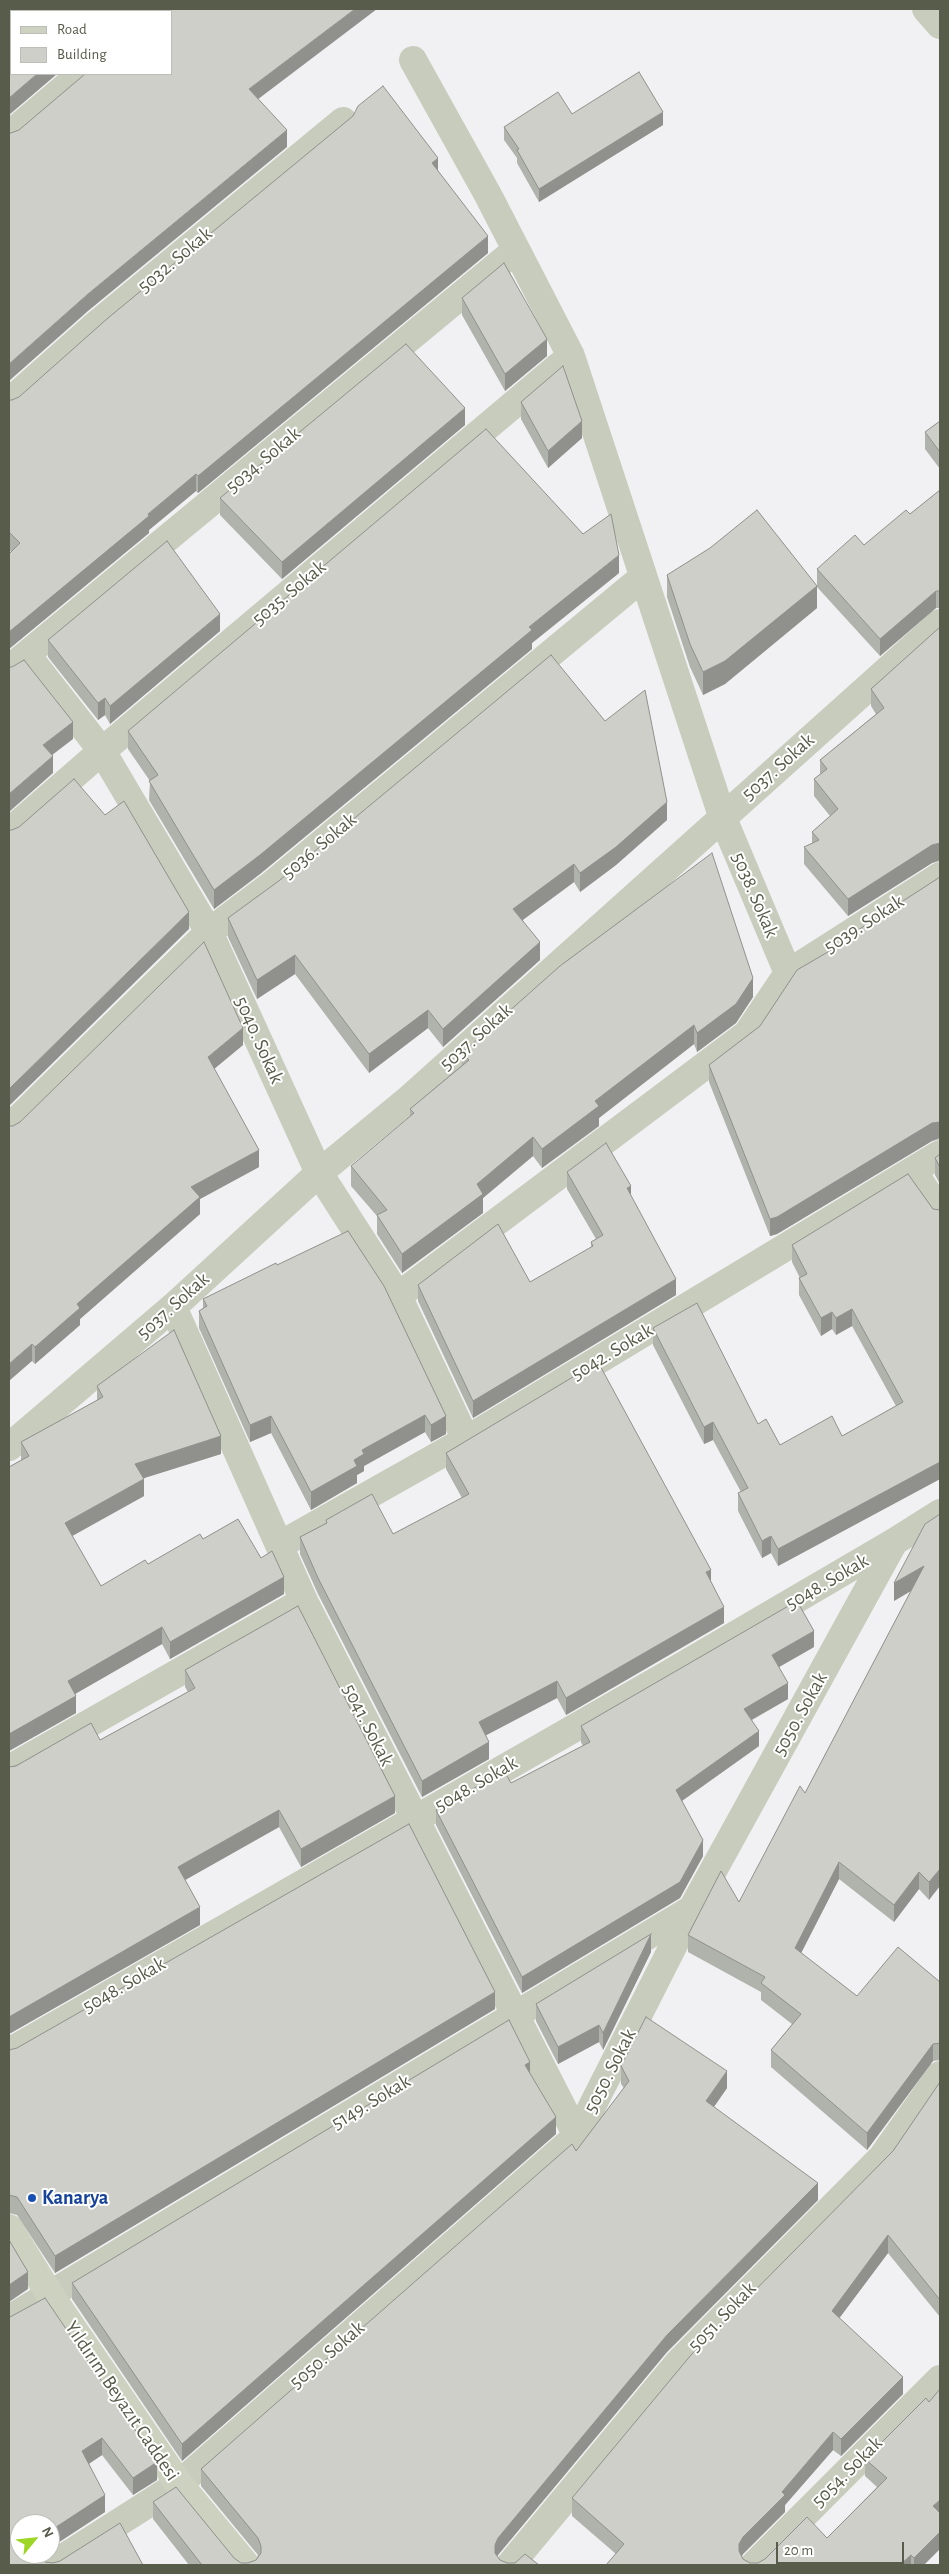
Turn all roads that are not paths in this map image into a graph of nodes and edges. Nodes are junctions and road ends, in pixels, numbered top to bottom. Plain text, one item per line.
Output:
1 (926, 9) edge
2 (940, 25) edge
3 (413, 60) dead end
4 (81, 75) edge
5 (343, 121) dead end
6 (9, 135) edge
7 (516, 250) junction
8 (572, 356) junction
9 (9, 402) edge
10 (642, 578) junction
11 (940, 623) edge
12 (18, 662) edge
13 (102, 751) junction
14 (722, 816) junction
15 (9, 832) edge
16 (940, 876) edge
17 (210, 932) junction
18 (788, 973) junction
19 (9, 1128) edge
20 (940, 1154) edge
21 (913, 1171) junction
22 (319, 1173) junction
23 (940, 1212) edge
24 (398, 1296) junction
25 (173, 1307) junction
26 (466, 1440) junction
27 (9, 1447) edge
28 (940, 1512) edge
29 (894, 1542) junction
30 (280, 1545) junction
31 (304, 1601) junction
32 (9, 1769) edge
33 (416, 1818) junction
34 (692, 1910) junction
35 (514, 2015) junction
36 (9, 2052) edge
37 (940, 2075) edge
38 (578, 2136) junction
39 (9, 2228) edge
40 (50, 2294) junction
41 (9, 2319) edge
42 (940, 2379) edge
43 (179, 2484) junction
44 (52, 2565) edge
45 (246, 2565) edge
46 (510, 2565) edge
47 (754, 2565) edge

1 - 2 street
3 - 7 street, 5038. Sokak
4 - 6 street
5 - 9 street, 5032. Sokak
7 - 8 street, 5038. Sokak
7 - 12 street, 5034. Sokak
8 - 10 street, 5038. Sokak
8 - 13 street, 5035. Sokak
10 - 14 street, 5038. Sokak
10 - 17 street, 5036. Sokak
11 - 14 street, 5037. Sokak
12 - 13 street, 5040. Sokak
13 - 15 street, 5035. Sokak
13 - 17 street, 5040. Sokak
14 - 18 street, 5038. Sokak
14 - 22 street, 5037. Sokak
16 - 18 street, 5039. Sokak
17 - 19 street, 5036. Sokak
17 - 22 street, 5040. Sokak
18 - 24 street
20 - 21 street, 5042. Sokak
21 - 23 street
21 - 26 street, 5042. Sokak
22 - 24 street, 5040. Sokak
22 - 25 street, 5037. Sokak
24 - 26 street, 5040. Sokak
25 - 27 street, 5037. Sokak
25 - 30 street, 5041. Sokak
26 - 30 street, 5042. Sokak
28 - 29 street, 5048. Sokak
29 - 33 street, 5048. Sokak
29 - 34 street, 5050. Sokak
30 - 31 street, 5041. Sokak
31 - 32 street
31 - 33 street, 5041. Sokak
33 - 35 street, 5041. Sokak
33 - 36 street, 5048. Sokak
34 - 35 street, 5149. Sokak
34 - 38 street, 5050. Sokak
35 - 38 street, 5041. Sokak
35 - 40 street, 5149. Sokak
37 - 46 street, 5051. Sokak
38 - 43 street, 5050. Sokak
39 - 40 main road, Yıldırım Beyazıt Caddesi
40 - 41 street, 5149. Sokak
40 - 43 main road, Yıldırım Beyazıt Caddesi
42 - 47 street, 5054. Sokak
43 - 44 street, 5050. Sokak
43 - 45 main road, Yıldırım Beyazıt Caddesi

